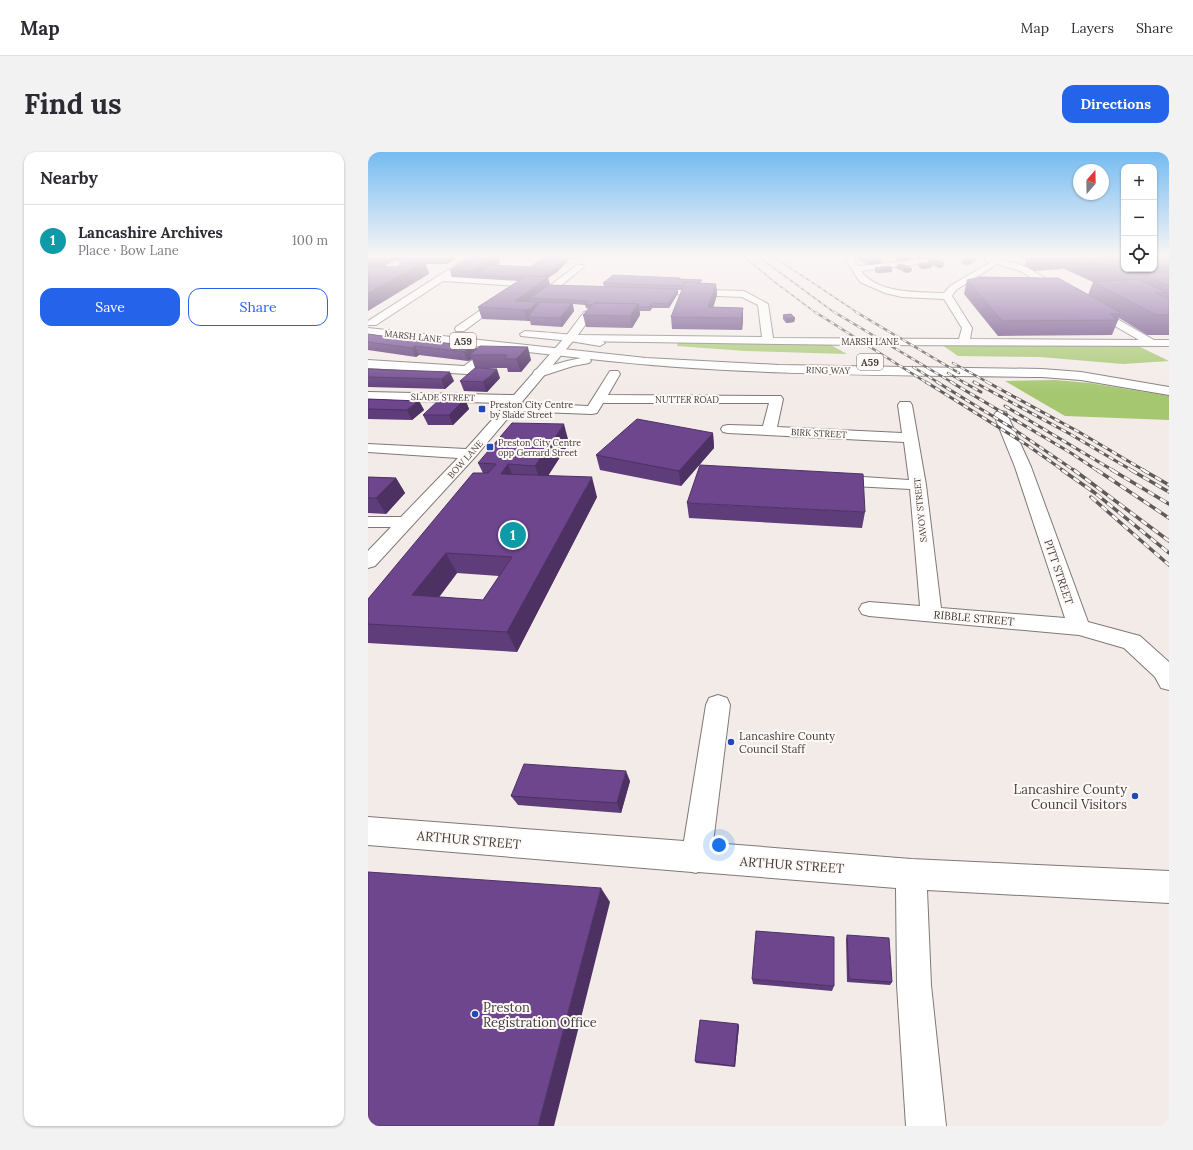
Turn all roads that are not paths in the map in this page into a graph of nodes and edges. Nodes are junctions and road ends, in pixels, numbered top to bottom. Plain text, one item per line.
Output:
1 (401, 302) edge
2 (495, 302) edge
3 (760, 302) edge
4 (951, 302) edge
5 (1082, 302) edge
6 (588, 314) edge
7 (369, 326) edge
8 (436, 328) dead end
9 (475, 330) dead end
10 (513, 333) dead end
11 (570, 338) junction
12 (768, 340) junction
13 (964, 341) junction
14 (1150, 342) junction
15 (1169, 343) edge
16 (500, 345) junction
17 (671, 351) dead end
18 (558, 352) junction
19 (693, 353) dead end
20 (610, 358) junction
21 (368, 364) edge
22 (539, 373) junction
23 (614, 374) dead end
24 (1169, 381) edge
25 (1169, 391) edge
26 (368, 396) edge
27 (514, 403) junction
28 (595, 405) junction
29 (905, 405) dead end
30 (1001, 415) dead end
31 (584, 422) dead end
32 (728, 429) dead end
33 (769, 431) junction
34 (910, 438) junction
35 (368, 448) edge
36 (470, 454) junction
37 (816, 479) edge
38 (918, 485) junction
39 (368, 522) edge
40 (406, 522) junction
41 (368, 562) edge
42 (869, 609) dead end
43 (931, 615) junction
44 (1079, 627) junction
45 (1169, 681) edge
46 (718, 705) dead end
47 (368, 831) edge
48 (696, 858) junction
49 (911, 874) junction
50 (1169, 887) edge
51 (926, 1126) edge

1 - 7 main road
2 - 9 main road, A59
3 - 12 main road
4 - 13 main road
5 - 14 main road
6 - 11 main road
7 - 8 main road, MARSH LANE / A59
7 - 16 main road, MARSH LANE / A59
10 - 11 main road, MARSH LANE
11 - 12 main road, MARSH LANE
11 - 17 main road
11 - 18 main road
12 - 13 main road, MARSH LANE
13 - 14 main road, MARSH LANE
14 - 15 main road, MARSH LANE
16 - 18 main road, MARSH LANE / A59
16 - 21 main road
18 - 20 main road, RING WAY / A59
18 - 22 main road, BOW LANE
19 - 24 main road, RING WAY / A59
20 - 22 main road
20 - 25 main road, RING WAY / A59
22 - 27 main road, BOW LANE
23 - 28 main road
26 - 27 main road, SLADE STREET
27 - 28 main road, SLADE STREET
27 - 36 main road, BOW LANE
28 - 31 main road
28 - 33 main road, NUTTER ROAD
29 - 34 main road, SAVOY STREET
30 - 44 main road, PITT STREET
32 - 33 main road, BIRK STREET
33 - 34 main road, BIRK STREET
34 - 38 main road, SAVOY STREET
35 - 36 main road
36 - 40 main road, BOW LANE
37 - 38 main road
38 - 43 main road, SAVOY STREET
39 - 40 main road
40 - 41 main road, BOW LANE
42 - 43 main road, RIBBLE STREET
43 - 44 main road, RIBBLE STREET
44 - 45 main road
46 - 48 main road
47 - 48 main road, ARTHUR STREET
48 - 49 main road, ARTHUR STREET
49 - 50 main road, ARTHUR STREET
49 - 51 main road

